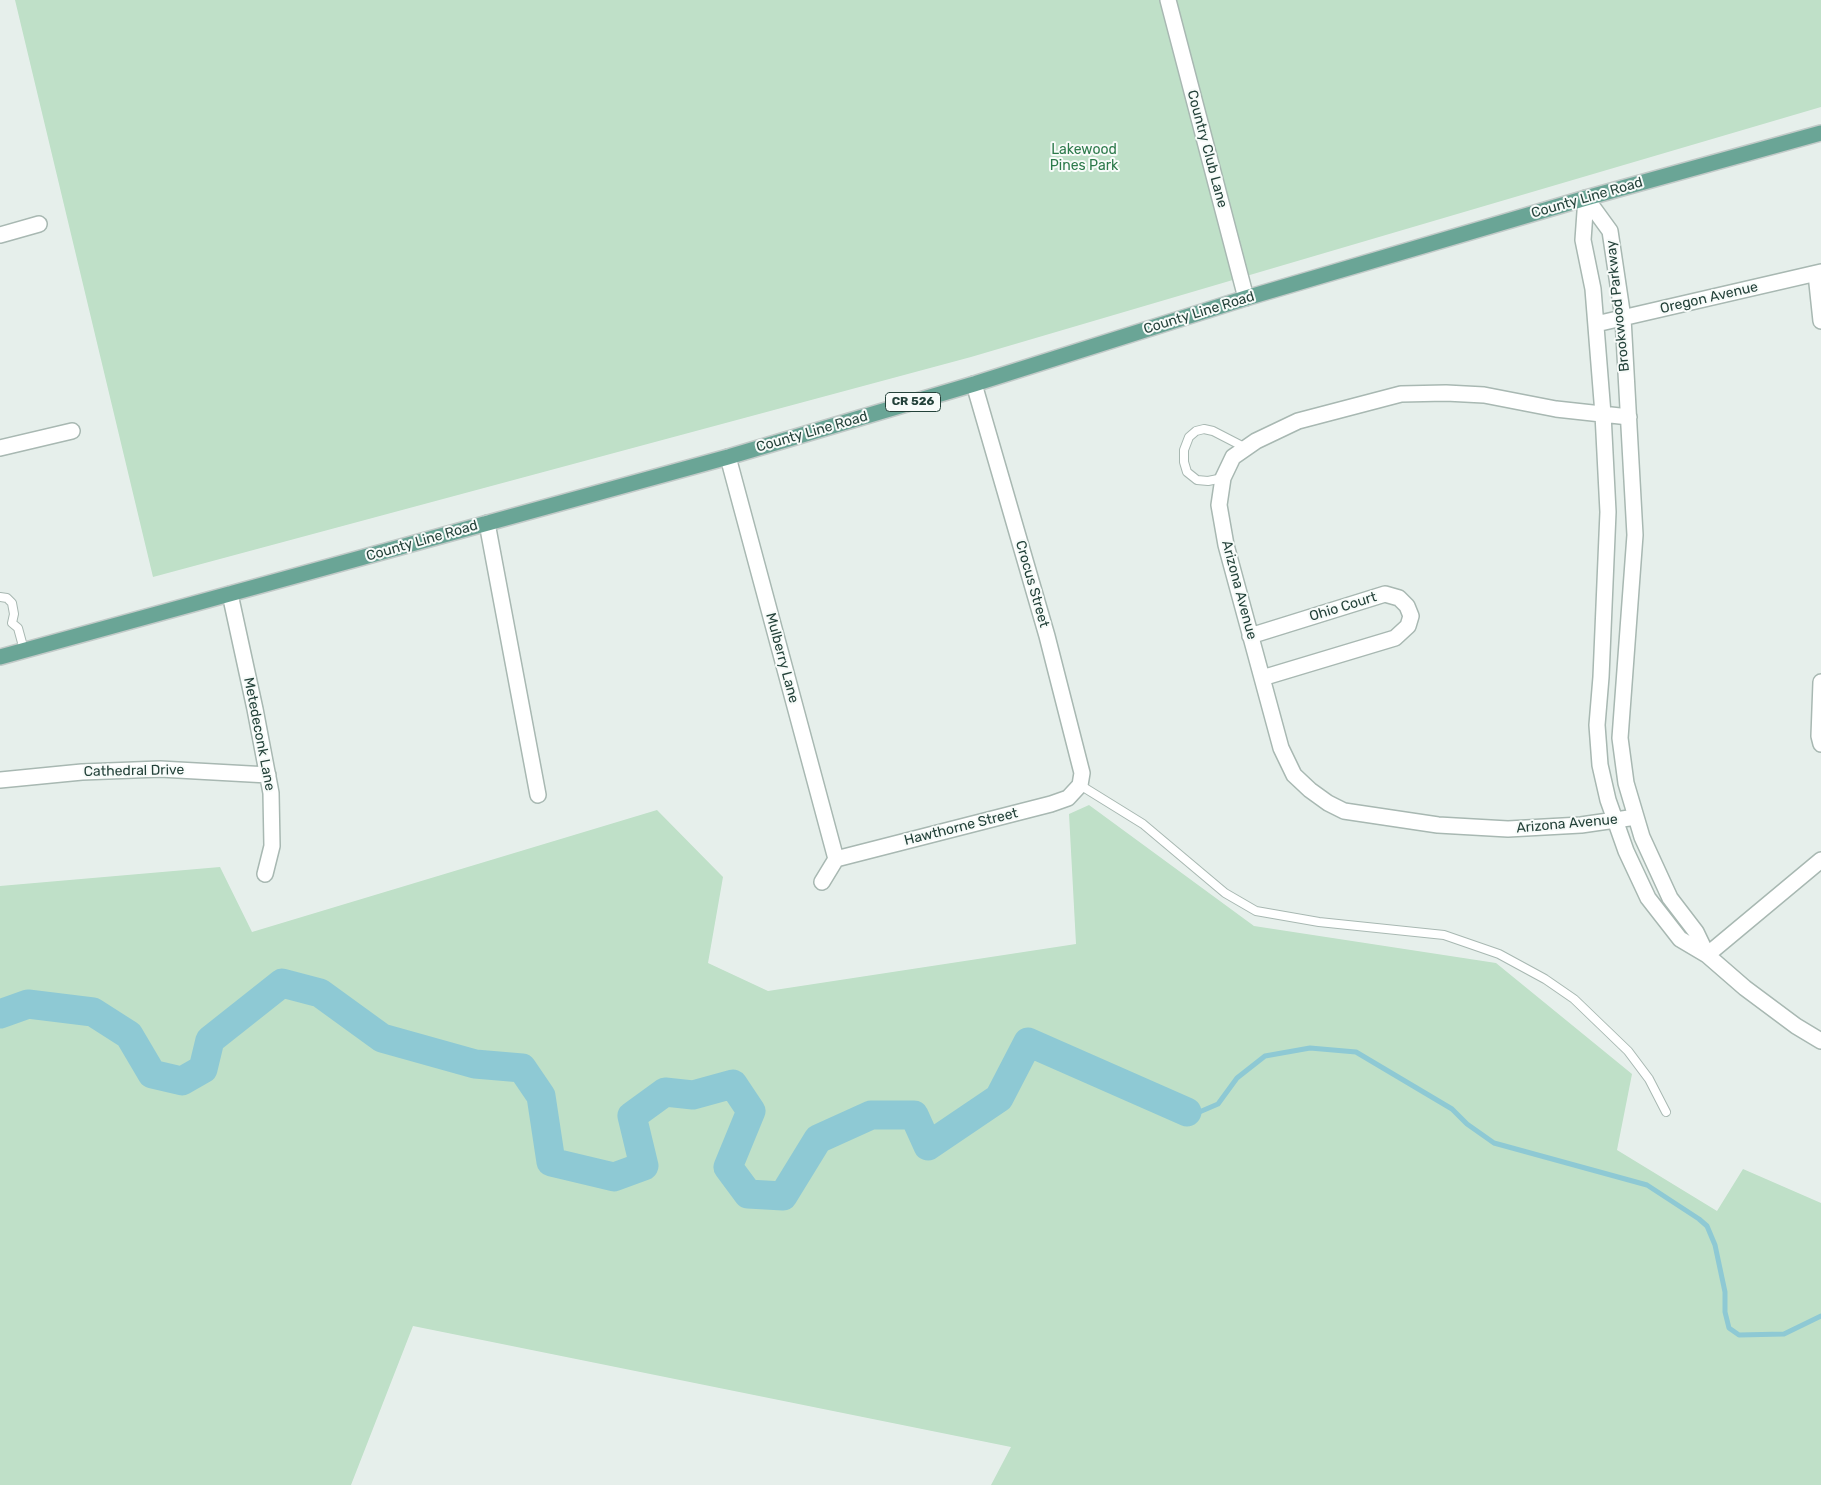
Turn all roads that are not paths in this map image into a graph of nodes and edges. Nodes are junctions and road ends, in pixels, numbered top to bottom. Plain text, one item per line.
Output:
1 (1168, 0) edge
2 (1821, 132) edge
3 (1586, 198) junction
4 (40, 224) dead end
5 (0, 235) edge
6 (1819, 273) edge
7 (1246, 298) junction
8 (1622, 318) junction
9 (1821, 321) edge
10 (1596, 324) junction
11 (974, 384) junction
12 (1603, 414) junction
13 (1629, 417) junction
14 (72, 431) dead end
15 (0, 448) edge
16 (1246, 448) junction
17 (728, 457) junction
18 (1223, 478) junction
19 (487, 523) junction
20 (230, 594) junction
21 (0, 597) edge
22 (1250, 636) junction
23 (24, 650) junction
24 (0, 657) edge
25 (1262, 678) junction
26 (1821, 682) edge
27 (1821, 744) edge
28 (268, 775) junction
29 (0, 780) edge
30 (1080, 785) junction
31 (538, 795) dead end
32 (1636, 817) junction
33 (1615, 820) junction
34 (836, 859) junction
35 (1821, 860) edge
36 (265, 874) dead end
37 (822, 882) dead end
38 (1707, 955) junction
39 (1821, 1041) edge
40 (1666, 1112) dead end

1 - 7 street, Country Club Lane
2 - 3 main road, County Line Road / CR 526
3 - 7 main road, County Line Road / CR 526
3 - 8 street, Brookwood Parkway
3 - 10 street, Brookwood Parkway
4 - 5 street
6 - 8 street, Oregon Avenue
6 - 9 street
7 - 11 main road, County Line Road / CR 526
8 - 10 street, Oregon Avenue
8 - 13 street, Brookwood Parkway
10 - 12 street, Brookwood Parkway
11 - 17 main road, County Line Road / CR 526
11 - 30 street, Crocus Street
12 - 13 street, Arizona Avenue
12 - 16 street, Arizona Avenue
12 - 33 street, Brookwood Parkway
13 - 32 street, Brookwood Parkway
14 - 15 street
16 - 18 street, Arizona Avenue
16 - 18 lane
17 - 19 main road, County Line Road / CR 526
17 - 34 street, Mulberry Lane
18 - 22 street, Arizona Avenue
19 - 20 main road, County Line Road / CR 526
19 - 31 street
20 - 23 main road, County Line Road / CR 526
20 - 28 street, Metedeconk Lane
21 - 23 lane
22 - 25 street, Arizona Avenue
22 - 25 street, Ohio Court
23 - 24 main road, County Line Road / CR 526
25 - 33 street, Arizona Avenue
26 - 27 street
28 - 29 street, Cathedral Drive
28 - 36 street, Metedeconk Lane
30 - 34 street, Hawthorne Street
30 - 40 lane
32 - 33 street, Arizona Avenue
32 - 38 street, Brookwood Parkway
33 - 38 street, Brookwood Parkway
34 - 37 street
35 - 38 street
38 - 39 street, Brookwood Parkway

